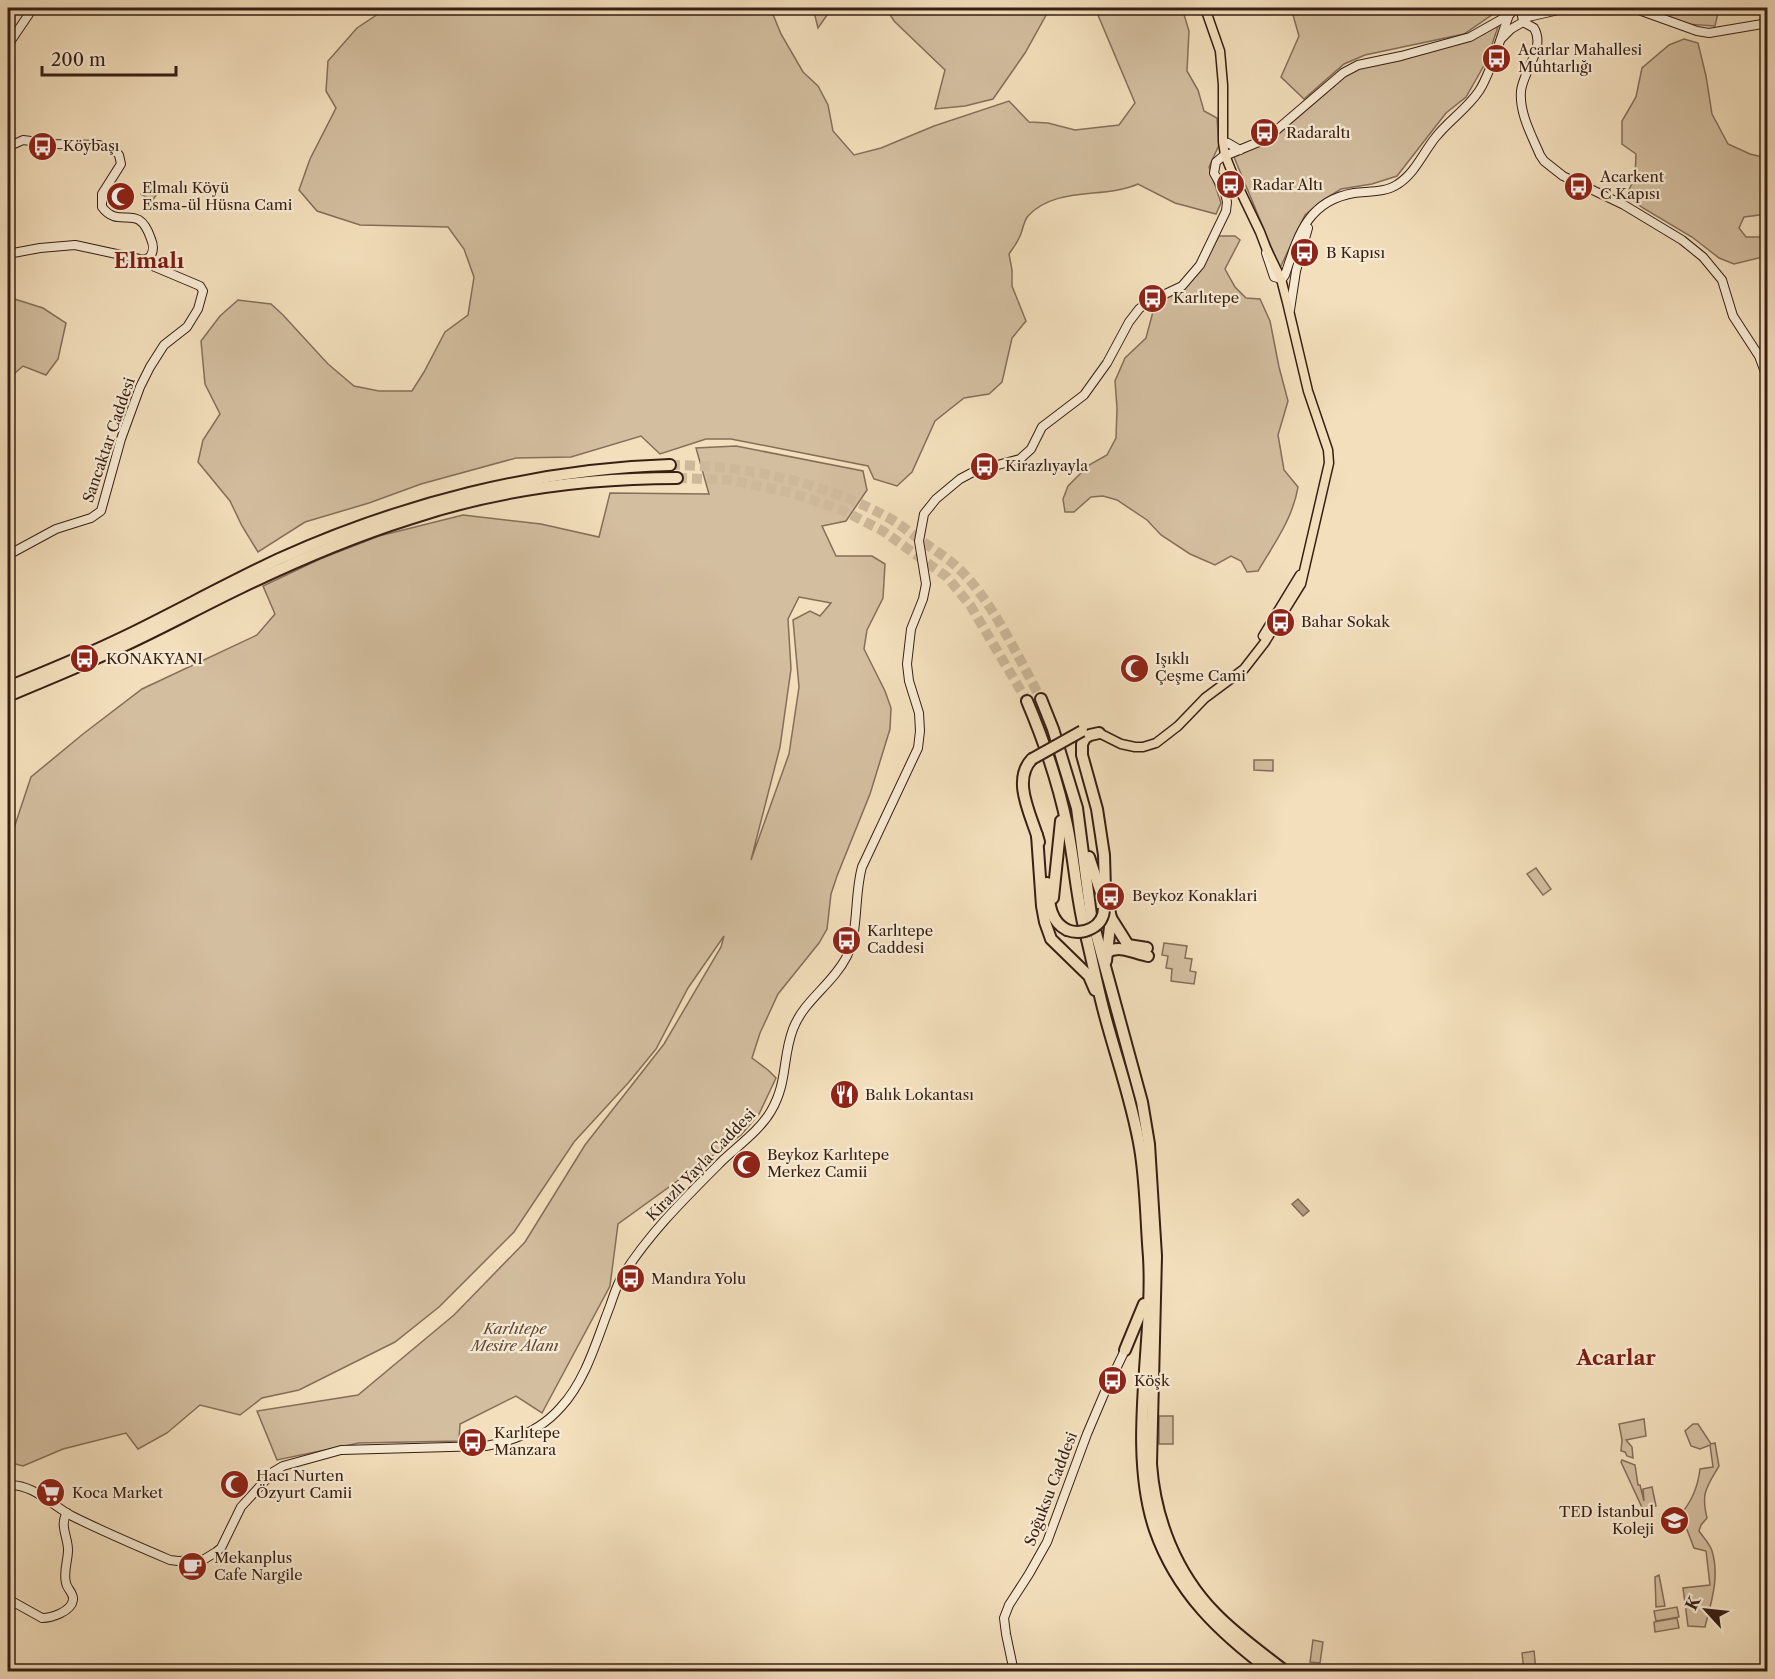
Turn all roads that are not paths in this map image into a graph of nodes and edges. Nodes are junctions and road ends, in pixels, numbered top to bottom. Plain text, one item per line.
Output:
1 (33, 8) edge
2 (1205, 8) edge
3 (1567, 8) edge
4 (1633, 8) edge
5 (1518, 15) edge
6 (1767, 23) edge
7 (1498, 43) junction
8 (8, 45) edge
9 (1225, 142) junction
10 (8, 147) edge
11 (1242, 150) junction
12 (1228, 159) junction
13 (1216, 162) junction
14 (1215, 174) junction
15 (1242, 190) junction
16 (1345, 195) junction
17 (8, 254) edge
18 (144, 260) junction
19 (1279, 279) junction
20 (1291, 320) junction
21 (1767, 380) edge
22 (670, 465) tunnel mouth
23 (677, 478) tunnel mouth
24 (8, 555) edge
25 (1304, 570) junction
26 (1268, 641) junction
27 (1255, 656) junction
28 (8, 687) edge
29 (8, 696) edge
30 (1041, 699) tunnel mouth
31 (1027, 701) tunnel mouth
32 (1099, 733) junction
33 (1061, 800) junction
34 (1077, 808) junction
35 (1100, 824) junction
36 (1037, 835) junction
37 (1106, 909) junction
38 (1051, 914) junction
39 (1106, 953) junction
40 (1106, 970) junction
41 (1103, 1007) junction
42 (1149, 1288) junction
43 (1137, 1312) dead end
44 (1150, 1333) junction
45 (1128, 1345) junction
46 (1146, 1350) junction
47 (1149, 1388) junction
48 (8, 1485) edge
49 (67, 1513) junction
50 (8, 1599) edge
51 (1014, 1671) edge
52 (1272, 1671) edge
53 (1286, 1671) edge

1 - 8 main road
2 - 9 main road
3 - 5 main road
4 - 6 main road
5 - 7 main road
5 - 7 main road
5 - 11 main road
5 - 21 main road
7 - 16 main road
9 - 11 main road
9 - 12 main road
9 - 13 main road, Kirazlı Yayla Caddesi
10 - 18 main road
11 - 12 main road
12 - 13 main road
12 - 14 main road
12 - 15 main road
12 - 15 main road
13 - 14 main road, Kirazlı Yayla Caddesi
14 - 49 main road, Kirazlı Yayla Caddesi
15 - 19 main road
16 - 19 main road
16 - 20 main road
17 - 18 main road
18 - 24 main road, Sancaktar Caddesi
19 - 20 main road
20 - 25 main road
22 - 28 highway
23 - 29 highway
25 - 26 main road
25 - 26 main road
26 - 27 main road
26 - 27 main road
27 - 32 main road
30 - 34 highway
31 - 33 highway
32 - 35 highway
32 - 36 highway, bridge
33 - 38 highway
33 - 41 highway
34 - 37 highway
34 - 40 highway
35 - 37 highway
35 - 37 highway
36 - 38 highway
36 - 41 highway
37 - 38 highway, bridge
37 - 39 highway
37 - 39 highway
39 - 40 highway
40 - 44 highway
41 - 42 highway
42 - 43 highway
42 - 44 highway
42 - 45 highway
44 - 45 highway
44 - 46 highway
44 - 47 highway
45 - 46 highway
45 - 51 main road, Soğuksu Caddesi
46 - 47 highway
47 - 52 highway
47 - 53 highway
48 - 49 main road, Kirazlı Yayla Caddesi
49 - 50 main road

